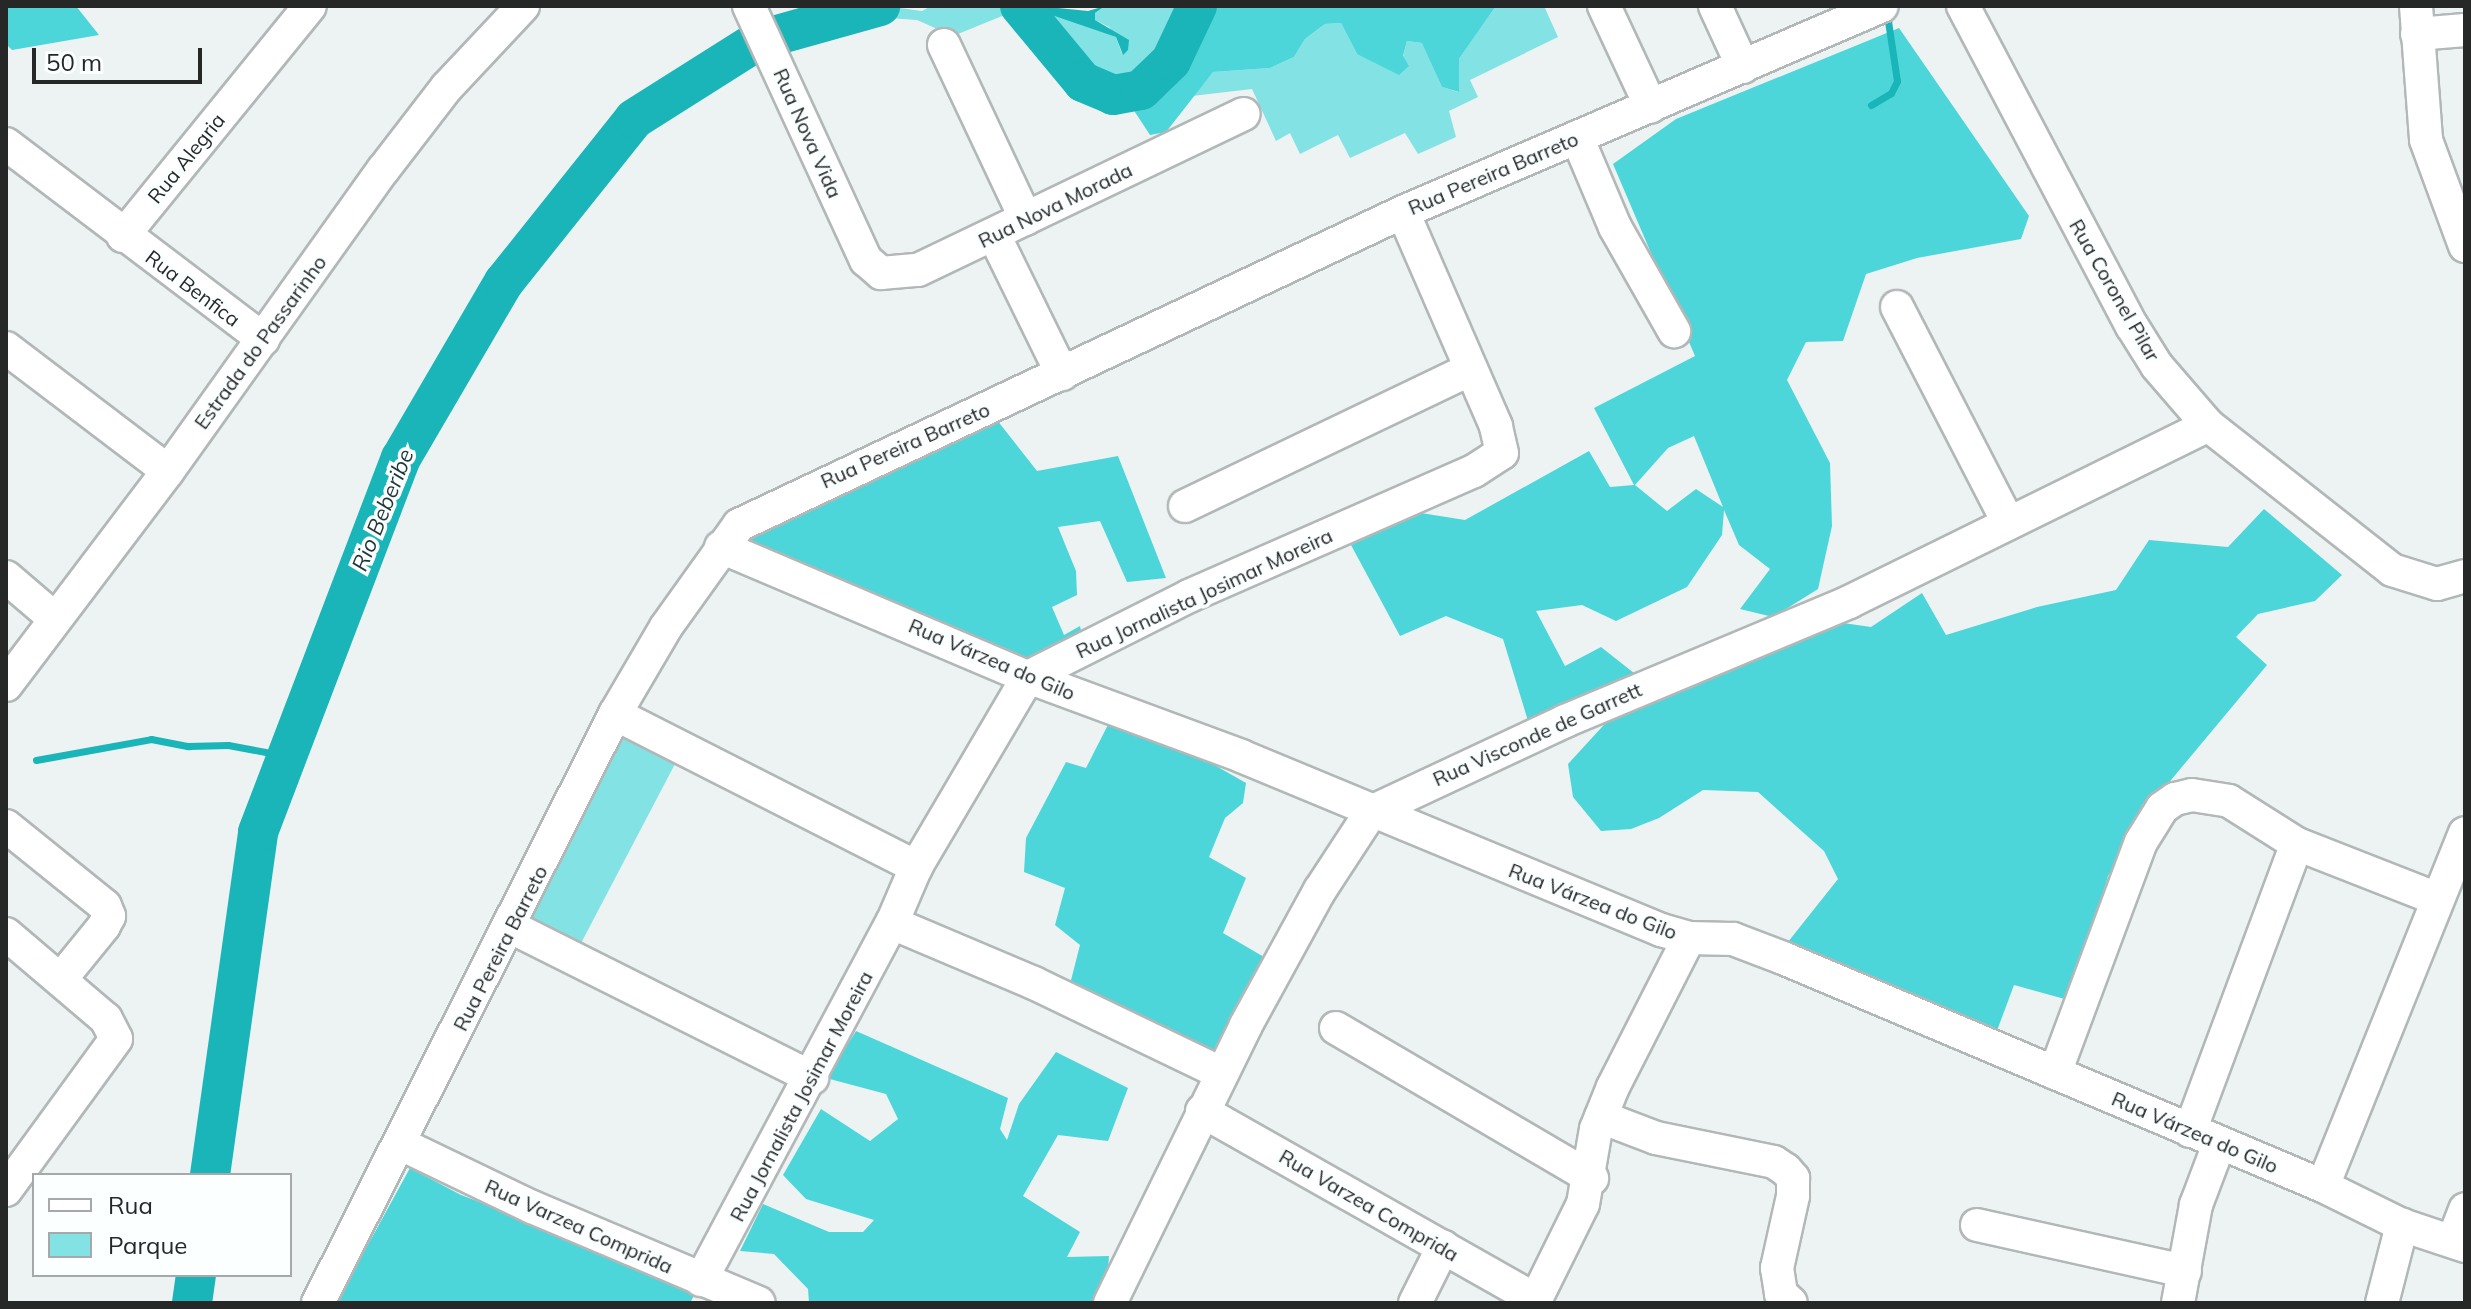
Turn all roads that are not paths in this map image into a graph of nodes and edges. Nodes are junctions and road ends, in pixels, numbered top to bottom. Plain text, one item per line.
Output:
1 (310, 6) edge
2 (523, 6) edge
3 (1604, 6) edge
4 (1715, 6) edge
5 (1882, 6) edge
6 (1963, 6) edge
7 (753, 14) edge
8 (1832, 16) edge
9 (2416, 20) edge
10 (2465, 30) edge
11 (944, 45) dead end
12 (1743, 67) junction
13 (1651, 107) junction
14 (1243, 114) dead end
15 (1577, 137) junction
16 (6, 144) edge
17 (1403, 212) junction
18 (1026, 219) junction
19 (994, 235) junction
20 (123, 236) junction
21 (2465, 246) edge
22 (866, 260) joint
23 (1897, 307) dead end
24 (1674, 331) dead end
25 (263, 339) junction
26 (6, 348) edge
27 (1469, 370) junction
28 (1062, 374) junction
29 (2208, 425) junction
30 (168, 471) junction
31 (1185, 506) dead end
32 (2008, 522) junction
33 (721, 547) junction
34 (6, 577) edge
35 (2461, 578) edge
36 (54, 618) junction
37 (1028, 677) junction
38 (6, 685) edge
39 (615, 714) junction
40 (1371, 812) junction
41 (6, 826) edge
42 (2465, 833) edge
43 (2297, 844) junction
44 (916, 867) junction
45 (2435, 898) junction
46 (892, 923) junction
47 (511, 927) junction
48 (7, 936) edge
49 (1689, 938) junction
50 (61, 979) junction
51 (1336, 1028) dead end
52 (1221, 1073) junction
53 (2055, 1073) junction
54 (812, 1078) junction
55 (1202, 1111) junction
56 (1601, 1117) junction
57 (2190, 1131) junction
58 (401, 1144) junction
59 (2219, 1144) junction
60 (1592, 1178) junction
61 (2323, 1186) junction
62 (6, 1190) edge
63 (2465, 1209) edge
64 (1977, 1225) dead end
65 (2402, 1225) junction
66 (2459, 1244) edge
67 (1443, 1247) junction
68 (2185, 1271) junction
69 (705, 1289) edge
70 (1535, 1302) edge
71 (318, 1303) edge
72 (759, 1303) edge
73 (1110, 1303) edge
74 (1415, 1303) edge
75 (1791, 1303) edge
76 (2178, 1303) edge
77 (2382, 1303) edge

1 - 20 street, Rua Alegria
2 - 25 street, Estrada do Passarinho
3 - 13 street
4 - 12 street
5 - 8 street, Rua Pereira Barreto
6 - 29 street, Rua Coronel Pilar
7 - 22 street, Rua Nova Vida
8 - 12 street, Rua Pereira Barreto
9 - 10 street
9 - 21 street
11 - 18 street
12 - 13 street, Rua Pereira Barreto
13 - 15 street, Rua Pereira Barreto
14 - 18 street, Rua Nova Morada
15 - 17 street, Rua Pereira Barreto
15 - 24 street
16 - 20 street, Rua Benfica
17 - 27 street, Rua Jornalista Josimar Moreira
17 - 28 street, Rua Pereira Barreto
18 - 19 street, Rua Nova Morada
19 - 22 street, Rua Nova Morada
19 - 28 street
20 - 25 street, Rua Benfica
23 - 32 street
25 - 30 street, Estrada do Passarinho
26 - 30 street
27 - 31 street
27 - 37 street, Rua Jornalista Josimar Moreira
28 - 33 street, Rua Pereira Barreto
29 - 32 street, Rua Visconde de Garrett
29 - 35 street, Rua Coronel Pilar
30 - 36 street, Estrada do Passarinho
32 - 40 street, Rua Visconde de Garrett
33 - 37 street, Rua Várzea do Gilo
33 - 39 street, Rua Pereira Barreto
34 - 36 street
36 - 38 street, Estrada do Passarinho
37 - 40 street, Rua Várzea do Gilo
37 - 44 street, Rua Jornalista Josimar Moreira
39 - 44 street
39 - 47 street, Rua Pereira Barreto
40 - 49 street, Rua Várzea do Gilo
40 - 52 street
41 - 50 street
42 - 45 street
43 - 45 street
43 - 53 street
43 - 57 street
44 - 46 street, Rua Jornalista Josimar Moreira
45 - 61 street
46 - 52 street
46 - 54 street, Rua Jornalista Josimar Moreira
47 - 54 street
47 - 58 street, Rua Pereira Barreto
48 - 50 street
49 - 53 street, Rua Várzea do Gilo
49 - 56 street
50 - 62 street
51 - 60 street
52 - 55 street
53 - 57 street, Rua Várzea do Gilo
54 - 69 street, Rua Jornalista Josimar Moreira
55 - 67 street, Rua Varzea Comprida
55 - 73 street
56 - 60 street
56 - 75 street
57 - 59 street, Rua Várzea do Gilo
58 - 69 street, Rua Varzea Comprida
58 - 71 street, Rua Pereira Barreto
59 - 61 street, Rua Várzea do Gilo
59 - 68 street
60 - 70 street
61 - 65 street, Rua Várzea do Gilo
63 - 66 street
64 - 68 street
65 - 66 street, Rua Várzea do Gilo
65 - 77 street
67 - 70 street, Rua Varzea Comprida
67 - 74 street
68 - 76 street
69 - 72 street, Rua Varzea Comprida

